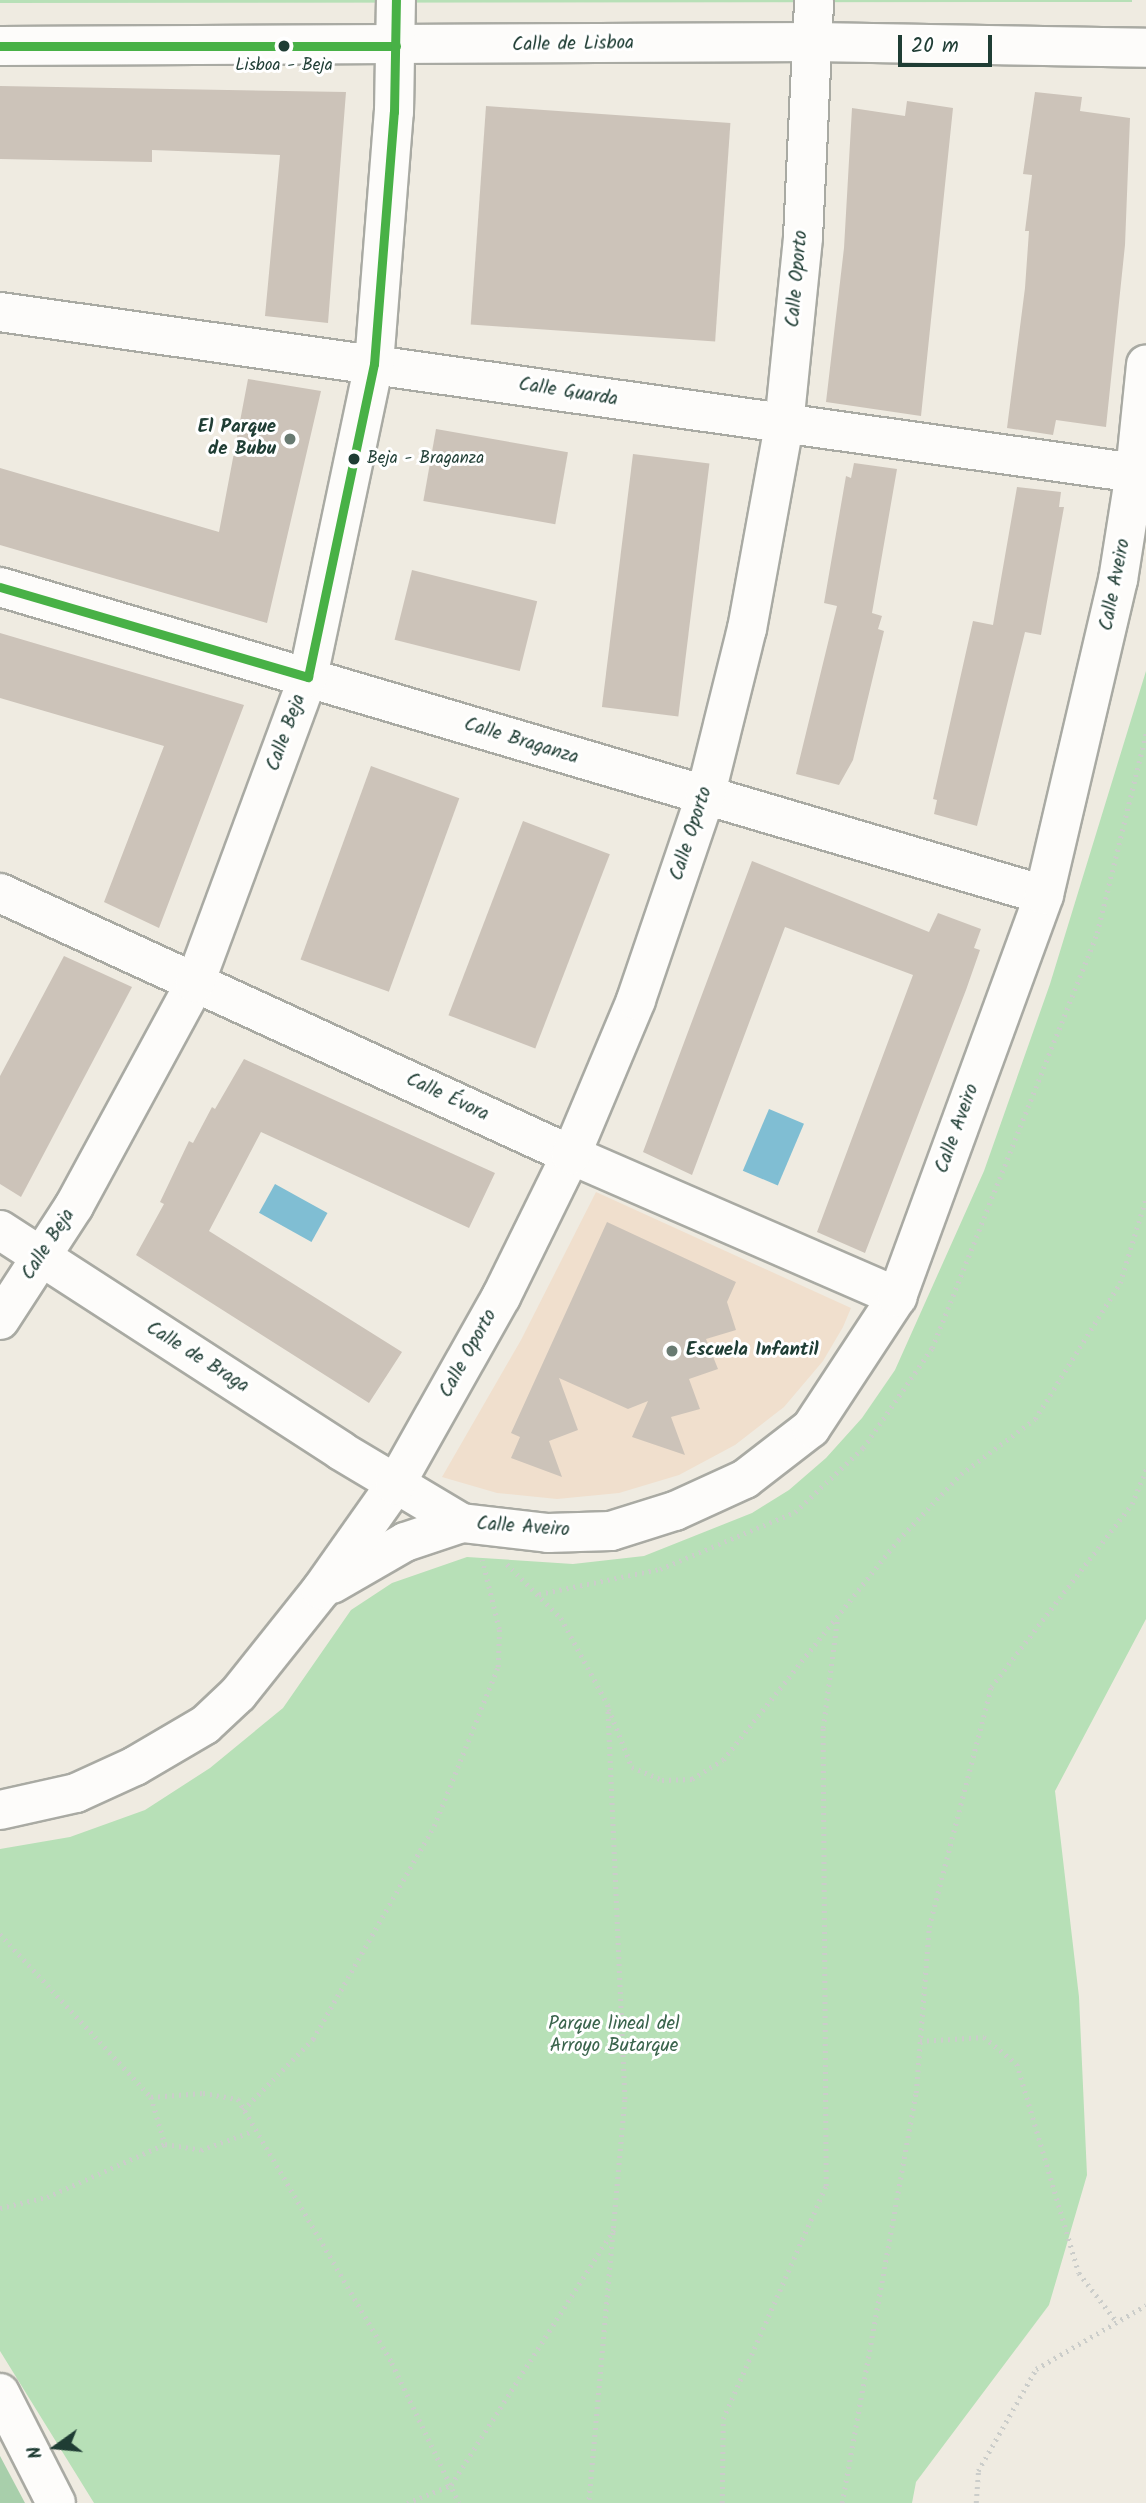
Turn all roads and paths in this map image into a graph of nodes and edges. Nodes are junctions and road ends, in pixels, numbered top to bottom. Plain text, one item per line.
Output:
1 (396, 0) edge
2 (814, 0) edge
3 (814, 42) junction
4 (0, 46) edge
5 (397, 46) junction
6 (1146, 48) edge
7 (0, 312) edge
8 (374, 364) junction
9 (1146, 365) edge
10 (784, 425) junction
11 (1135, 473) junction
12 (0, 587) edge
13 (308, 677) junction
14 (705, 797) junction
15 (0, 893) edge
16 (1044, 894) junction
17 (195, 983) junction
18 (571, 1155) junction
19 (1146, 1198) edge
20 (0, 1230) edge
21 (42, 1258) junction
22 (897, 1297) junction
23 (0, 1320) edge
24 (1146, 1469) edge
25 (395, 1485) junction
26 (462, 1523) junction
27 (500, 1558) dead end
28 (321, 1590) junction
29 (837, 1621) junction
30 (608, 1705) junction
31 (0, 1810) edge
32 (0, 1934) edge
33 (920, 2041) junction
34 (150, 2097) junction
35 (243, 2110) junction
36 (253, 2132) junction
37 (165, 2144) junction
38 (0, 2208) edge
39 (614, 2228) junction
40 (1146, 2305) edge
41 (1117, 2322) junction
42 (0, 2393) edge
43 (451, 2485) junction
44 (57, 2503) edge
45 (407, 2503) edge
46 (459, 2503) edge
47 (589, 2503) edge
48 (722, 2503) edge
49 (842, 2503) edge
50 (976, 2503) edge

1 - 5 street, Calle Beja
2 - 3 street, Calle Oporto
3 - 5 street, Calle de Lisboa
3 - 6 street, Calle de Lisboa
3 - 10 street, Calle Oporto
4 - 5 street, Calle de Lisboa
5 - 8 street, Calle Beja
7 - 8 street, Calle Guarda
8 - 10 street, Calle Guarda
8 - 13 street, Calle Beja
9 - 11 street, Calle Aveiro
10 - 11 street, Calle Guarda
10 - 14 street, Calle Oporto
11 - 16 street, Calle Aveiro
12 - 13 street, Calle Braganza
13 - 14 street, Calle Braganza
13 - 17 street, Calle Beja
14 - 16 street, Calle Braganza
14 - 18 street, Calle Oporto
15 - 17 street, Calle Évora
16 - 22 street, Calle Aveiro
17 - 18 street, Calle Évora
17 - 21 street, Calle Beja
18 - 22 street, Calle Évora
18 - 25 street, Calle Oporto
19 - 29 path
20 - 21 street, Calle de Braga
21 - 23 street, Calle Beja
21 - 25 street, Calle de Braga
22 - 26 street, Calle Aveiro
24 - 33 path
25 - 26 street, Calle Aveiro
25 - 28 street, Calle Oporto
26 - 28 street, Calle Oporto
26 - 35 path
27 - 30 path
28 - 31 street, Calle Oporto
29 - 30 path
29 - 48 path
30 - 39 path
32 - 34 path
33 - 41 path
33 - 49 path
34 - 35 path
34 - 37 path
35 - 36 path
36 - 37 path
36 - 43 path
37 - 38 path
39 - 43 path
39 - 47 path
40 - 41 path
41 - 50 path
42 - 44 street
43 - 45 path
43 - 46 path

